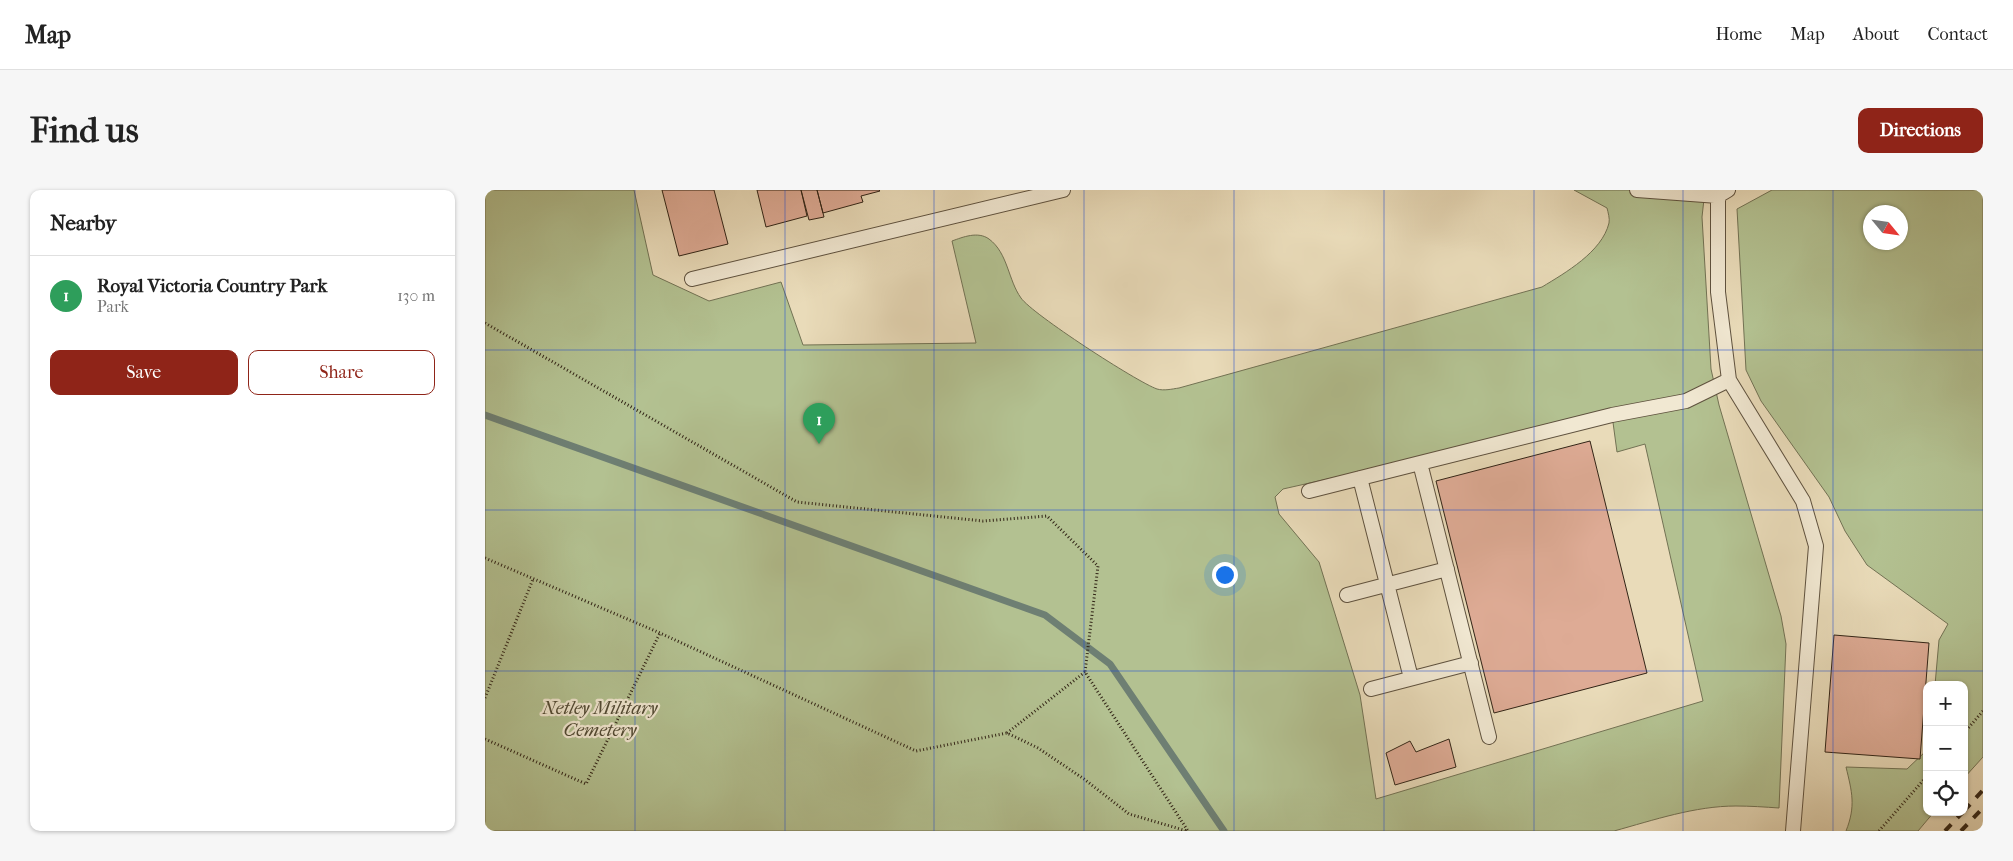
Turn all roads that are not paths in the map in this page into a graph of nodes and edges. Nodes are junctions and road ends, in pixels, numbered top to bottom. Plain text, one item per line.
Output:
1 (1063, 190) edge
2 (1637, 190) edge
3 (1723, 193) edge
4 (692, 279) dead end
5 (1729, 380) junction
6 (1420, 463) junction
7 (1360, 478) junction
8 (1309, 491) dead end
9 (1447, 569) junction
10 (1387, 585) junction
11 (1347, 595) dead end
12 (1471, 663) junction
13 (1411, 678) junction
14 (1371, 689) dead end
15 (1489, 737) dead end
16 (1793, 831) edge

1 - 4 lane
2 - 3 lane
3 - 5 lane
5 - 6 lane
5 - 16 lane
6 - 7 lane
6 - 9 lane
7 - 8 lane
7 - 10 lane
9 - 10 lane
9 - 12 lane
10 - 11 lane
10 - 13 lane
12 - 13 lane
12 - 15 lane
13 - 14 lane

